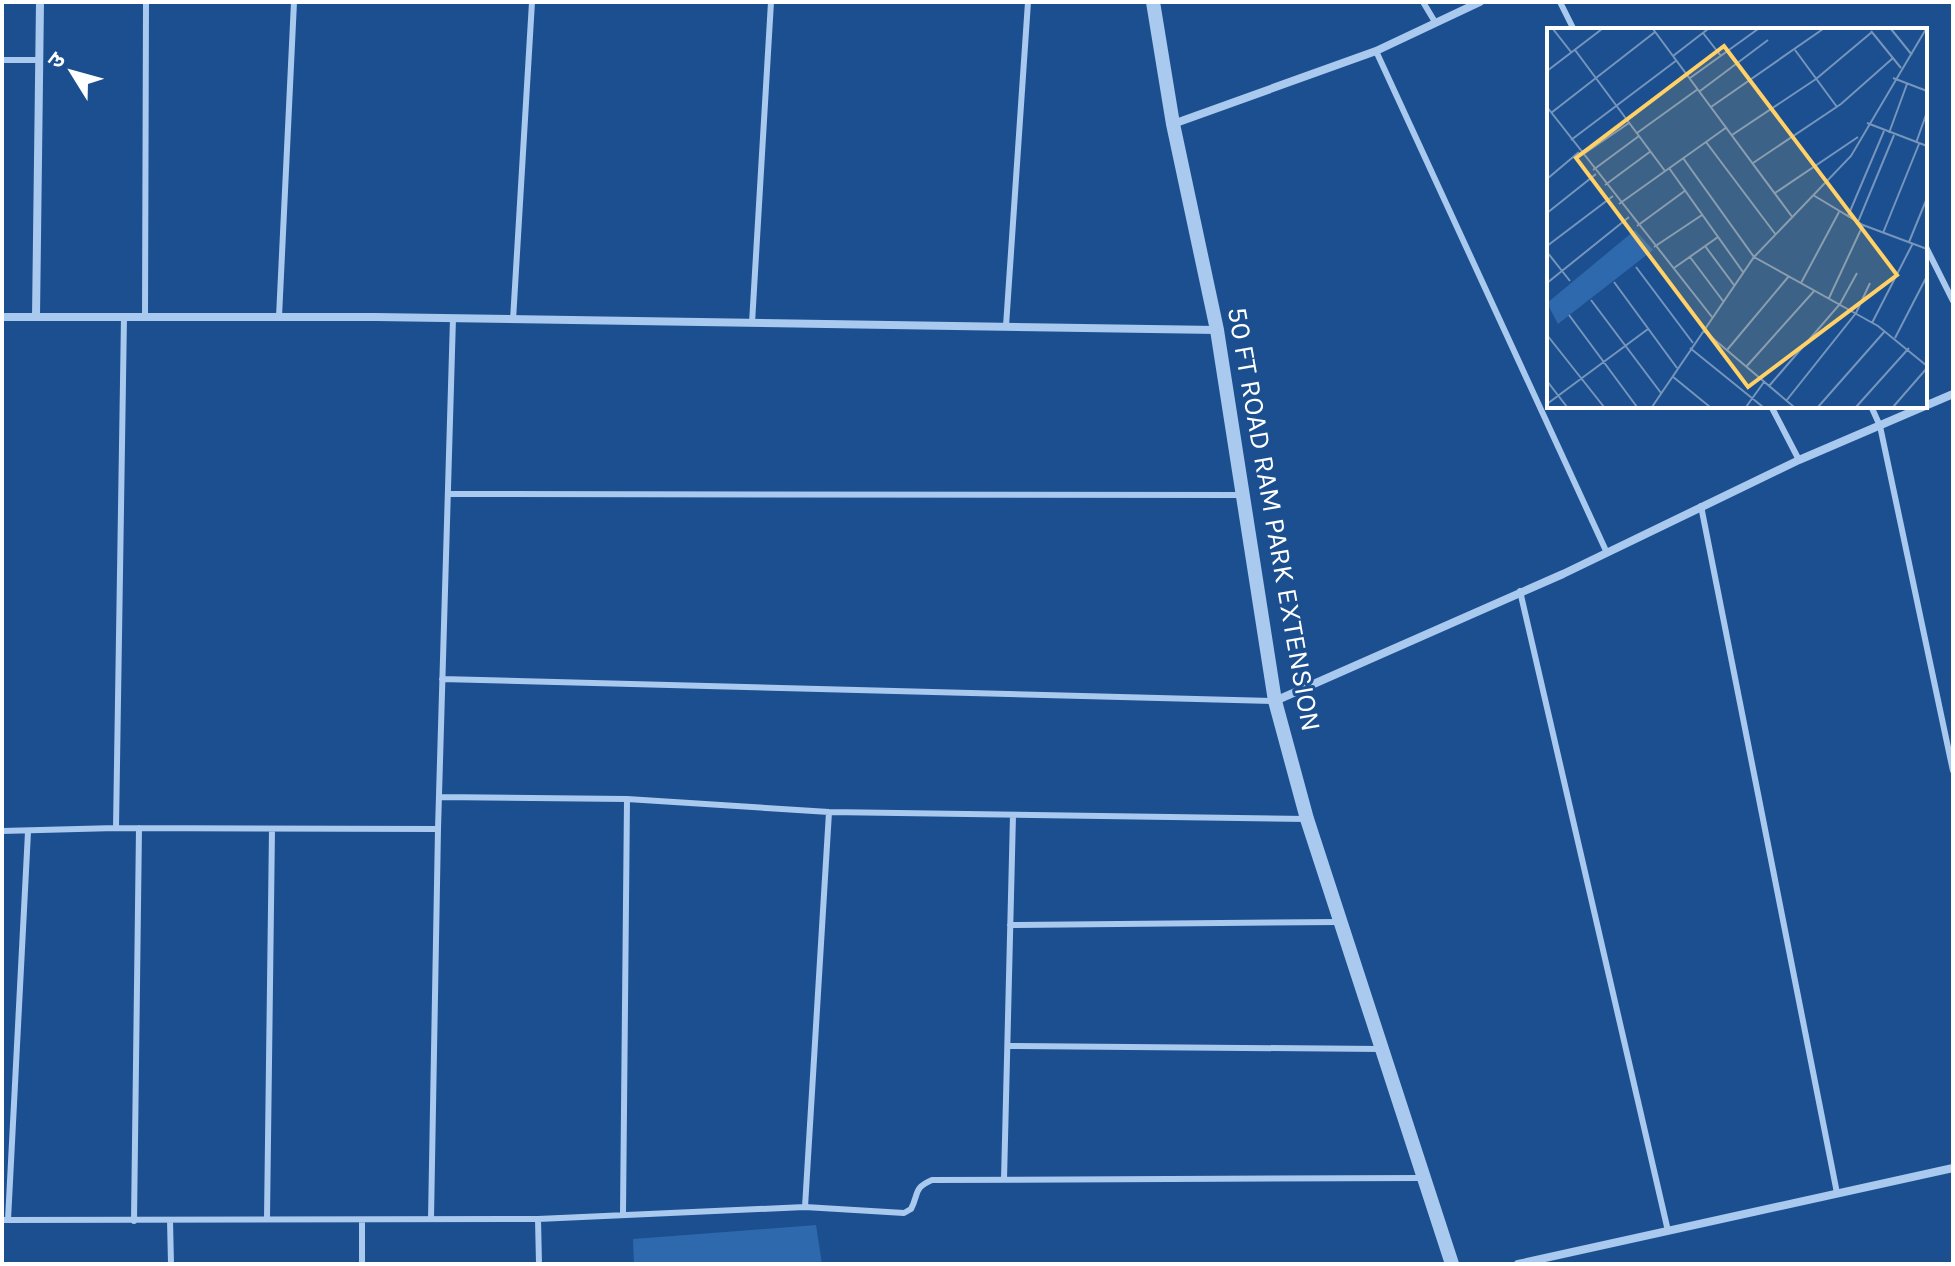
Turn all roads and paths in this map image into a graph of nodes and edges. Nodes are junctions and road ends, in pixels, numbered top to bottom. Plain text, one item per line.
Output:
1 (40, 2) edge
2 (146, 2) edge
3 (294, 2) edge
4 (532, 2) edge
5 (771, 2) edge
6 (1028, 2) edge
7 (1153, 2) edge
8 (1423, 2) edge
9 (1480, 2) edge
10 (1560, 2) edge
11 (1435, 22) junction
12 (1573, 28) edge
13 (1376, 51) junction
14 (2, 60) edge
15 (40, 60) junction
16 (1173, 124) junction
17 (1927, 249) edge
18 (1953, 301) edge
19 (2, 317) edge
20 (36, 317) junction
21 (124, 317) junction
22 (145, 317) junction
23 (279, 317) junction
24 (453, 318) junction
25 (513, 320) junction
26 (752, 323) junction
27 (1006, 326) junction
28 (1217, 330) junction
29 (1953, 394) edge
30 (1927, 405) edge
31 (1772, 408) edge
32 (1872, 408) edge
33 (1921, 408) edge
34 (1880, 426) junction
35 (1799, 460) junction
36 (448, 494) junction
37 (1242, 495) junction
38 (1701, 506) junction
39 (1607, 553) junction
40 (1520, 591) junction
41 (442, 679) junction
42 (1275, 701) junction
43 (1953, 771) edge
44 (439, 797) junction
45 (627, 799) junction
46 (829, 812) junction
47 (1013, 815) junction
48 (1307, 819) junction
49 (116, 828) junction
50 (139, 828) junction
51 (272, 829) junction
52 (438, 829) junction
53 (2, 831) edge
54 (28, 832) junction
55 (1342, 922) junction
56 (1010, 925) junction
57 (1008, 1046) junction
58 (1384, 1049) junction
59 (1953, 1168) edge
60 (1425, 1178) junction
61 (1004, 1180) junction
62 (1837, 1193) junction
63 (805, 1207) junction
64 (623, 1213) junction
65 (267, 1218) junction
66 (431, 1219) junction
67 (538, 1219) junction
68 (5, 1220) edge
69 (170, 1220) junction
70 (134, 1221) junction
71 (362, 1221) junction
72 (1668, 1231) junction
73 (171, 1264) edge
74 (362, 1264) edge
75 (539, 1264) edge
76 (1452, 1264) edge
77 (1518, 1264) edge

1 - 15 street
2 - 22 lane
3 - 23 lane
4 - 25 lane
5 - 26 lane
6 - 27 lane
7 - 16 street, 50 FT ROAD RAM PARK EXTENSION
8 - 11 lane
9 - 11 street
10 - 12 lane
11 - 13 street
13 - 16 street
13 - 39 lane
14 - 15 lane
15 - 20 street
16 - 28 street, 50 FT ROAD RAM PARK EXTENSION
17 - 18 lane
19 - 20 street
20 - 21 street
21 - 22 street
21 - 49 lane
22 - 23 street
23 - 24 street
24 - 25 street
24 - 36 lane
25 - 26 street
26 - 27 street
27 - 28 street
28 - 37 street, 50 FT ROAD RAM PARK EXTENSION
29 - 30 street
31 - 35 lane
32 - 34 lane
33 - 34 street
34 - 35 street
34 - 43 lane
35 - 38 street
36 - 37 lane
36 - 41 lane
37 - 42 street, 50 FT ROAD RAM PARK EXTENSION
38 - 39 street
38 - 62 lane
39 - 40 street
40 - 42 street
40 - 72 lane
41 - 42 lane
41 - 44 lane
42 - 48 street, 50 FT ROAD RAM PARK EXTENSION
44 - 45 lane
44 - 52 lane
45 - 46 lane
45 - 64 lane
46 - 47 lane
46 - 63 lane
47 - 48 lane
47 - 56 lane
48 - 55 street, 50 FT ROAD RAM PARK EXTENSION
49 - 50 lane
49 - 54 lane
50 - 51 lane
50 - 70 lane
51 - 52 lane
51 - 65 lane
52 - 66 lane
53 - 54 lane
54 - 68 lane
55 - 56 lane
55 - 58 street, 50 FT ROAD RAM PARK EXTENSION
56 - 57 lane
57 - 58 lane
57 - 61 lane
58 - 60 street, 50 FT ROAD RAM PARK EXTENSION
59 - 62 street
60 - 61 lane
60 - 76 street, 50 FT ROAD RAM PARK EXTENSION
61 - 63 lane
62 - 72 street
63 - 64 lane
64 - 67 lane
65 - 69 lane
65 - 71 lane
66 - 67 lane
66 - 71 lane
67 - 75 lane
68 - 70 lane
69 - 70 lane
69 - 73 lane
71 - 74 lane
72 - 77 street

